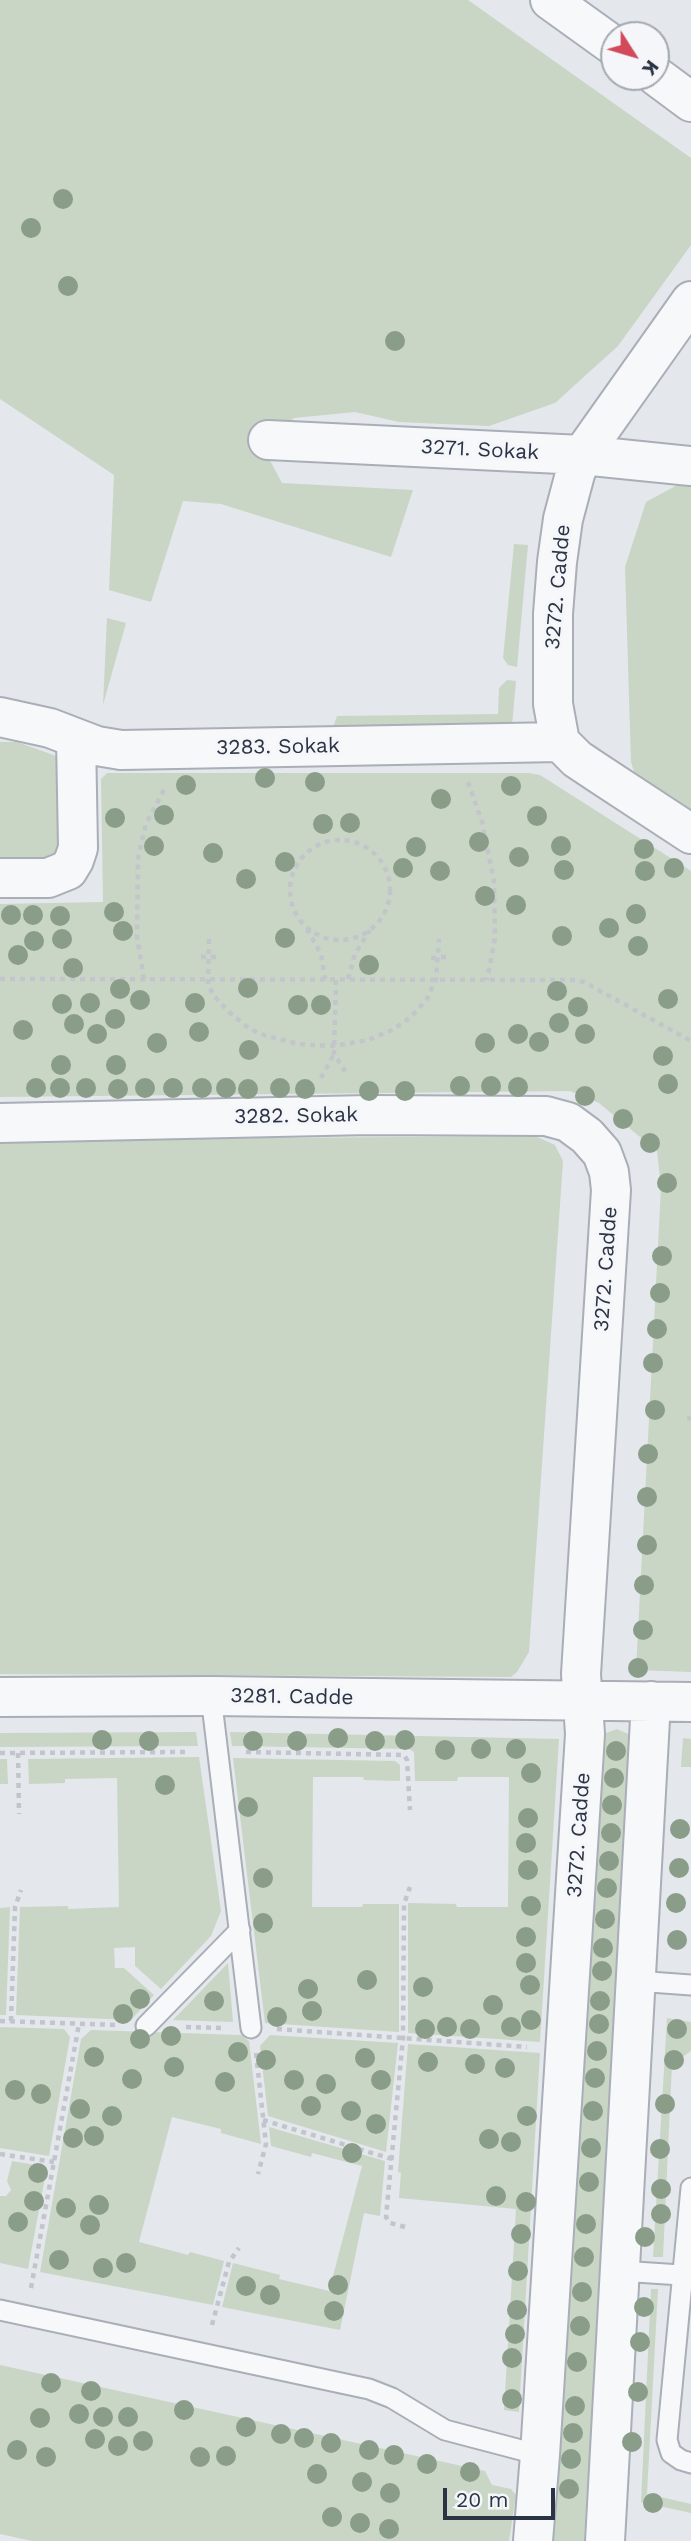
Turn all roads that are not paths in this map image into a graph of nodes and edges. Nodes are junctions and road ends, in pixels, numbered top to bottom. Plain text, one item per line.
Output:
1 (550, 0) edge
2 (600, 36) edge
3 (670, 86) edge
4 (691, 102) edge
5 (691, 302) edge
6 (268, 440) dead end
7 (582, 455) junction
8 (691, 466) edge
9 (0, 717) edge
10 (76, 738) junction
11 (560, 742) junction
12 (691, 834) edge
13 (0, 878) edge
14 (0, 1123) edge
15 (587, 1136) joint
16 (211, 1696) junction
17 (0, 1697) edge
18 (584, 1701) junction
19 (651, 1701) junction
20 (691, 1702) edge
21 (240, 1930) junction
22 (636, 1981) junction
23 (691, 1985) edge
24 (146, 2026) dead end
25 (251, 2028) road end
26 (691, 2188) edge
27 (620, 2271) junction
28 (681, 2275) junction
29 (0, 2309) edge
30 (540, 2455) junction
31 (691, 2463) edge
32 (533, 2541) edge
33 (606, 2541) edge

1 - 2 street
3 - 4 street
5 - 7 street, 3272. Cadde
6 - 7 street, 3271. Sokak
7 - 8 street, 3271. Sokak
7 - 11 street, 3272. Cadde
9 - 10 street, 3283. Sokak
10 - 11 street, 3283. Sokak
10 - 13 street
11 - 12 street
14 - 15 street, 3282. Sokak
15 - 18 street, 3272. Cadde
16 - 17 street, 3281. Cadde
16 - 18 street, 3281. Cadde
16 - 21 lane
18 - 19 street, 3281. Cadde
18 - 30 street, 3272. Cadde
19 - 20 street, 3281. Cadde
19 - 22 street
21 - 24 lane
21 - 25 lane
22 - 23 lane
22 - 27 street
26 - 28 lane
27 - 28 lane
27 - 33 street
28 - 31 lane
29 - 30 lane
30 - 32 street, 3272. Cadde

